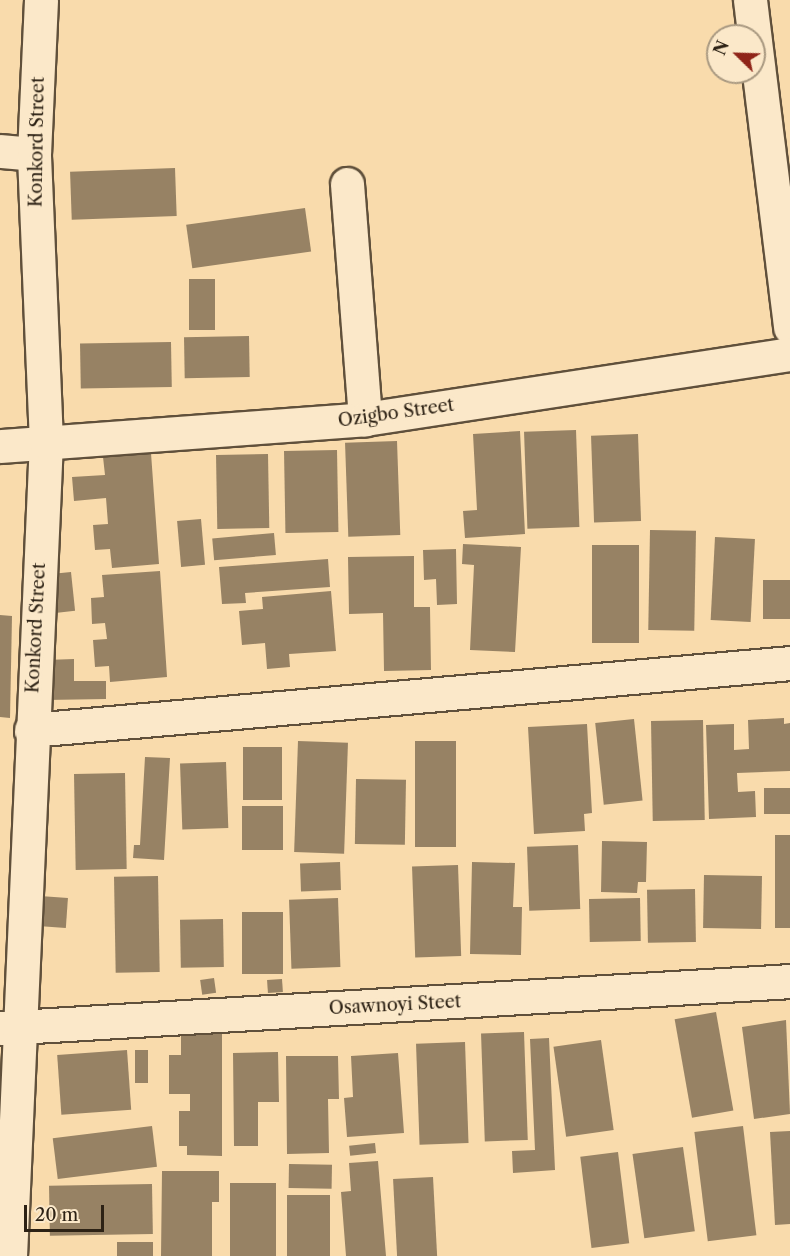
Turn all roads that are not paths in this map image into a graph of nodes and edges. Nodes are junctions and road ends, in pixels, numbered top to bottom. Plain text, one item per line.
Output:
1 (41, 0) edge
2 (750, 0) edge
3 (0, 151) edge
4 (34, 154) junction
5 (347, 184) dead end
6 (790, 328) edge
7 (790, 354) edge
8 (365, 419) junction
9 (46, 442) junction
10 (0, 446) edge
11 (790, 663) edge
12 (31, 730) junction
13 (790, 981) edge
14 (10, 1028) edge
15 (9, 1256) edge

1 - 4 street, Konkord Street
2 - 6 street
3 - 4 street
4 - 9 street, Konkord Street
5 - 8 street
7 - 8 street, Ozigbo Street
8 - 9 street, Ozigbo Street
9 - 10 street, Ozigbo Street
9 - 12 street, Konkord Street
11 - 12 street
12 - 14 street, Konkord Street
13 - 14 street, Osawnoyi Steet
14 - 15 street, Konkord Street

